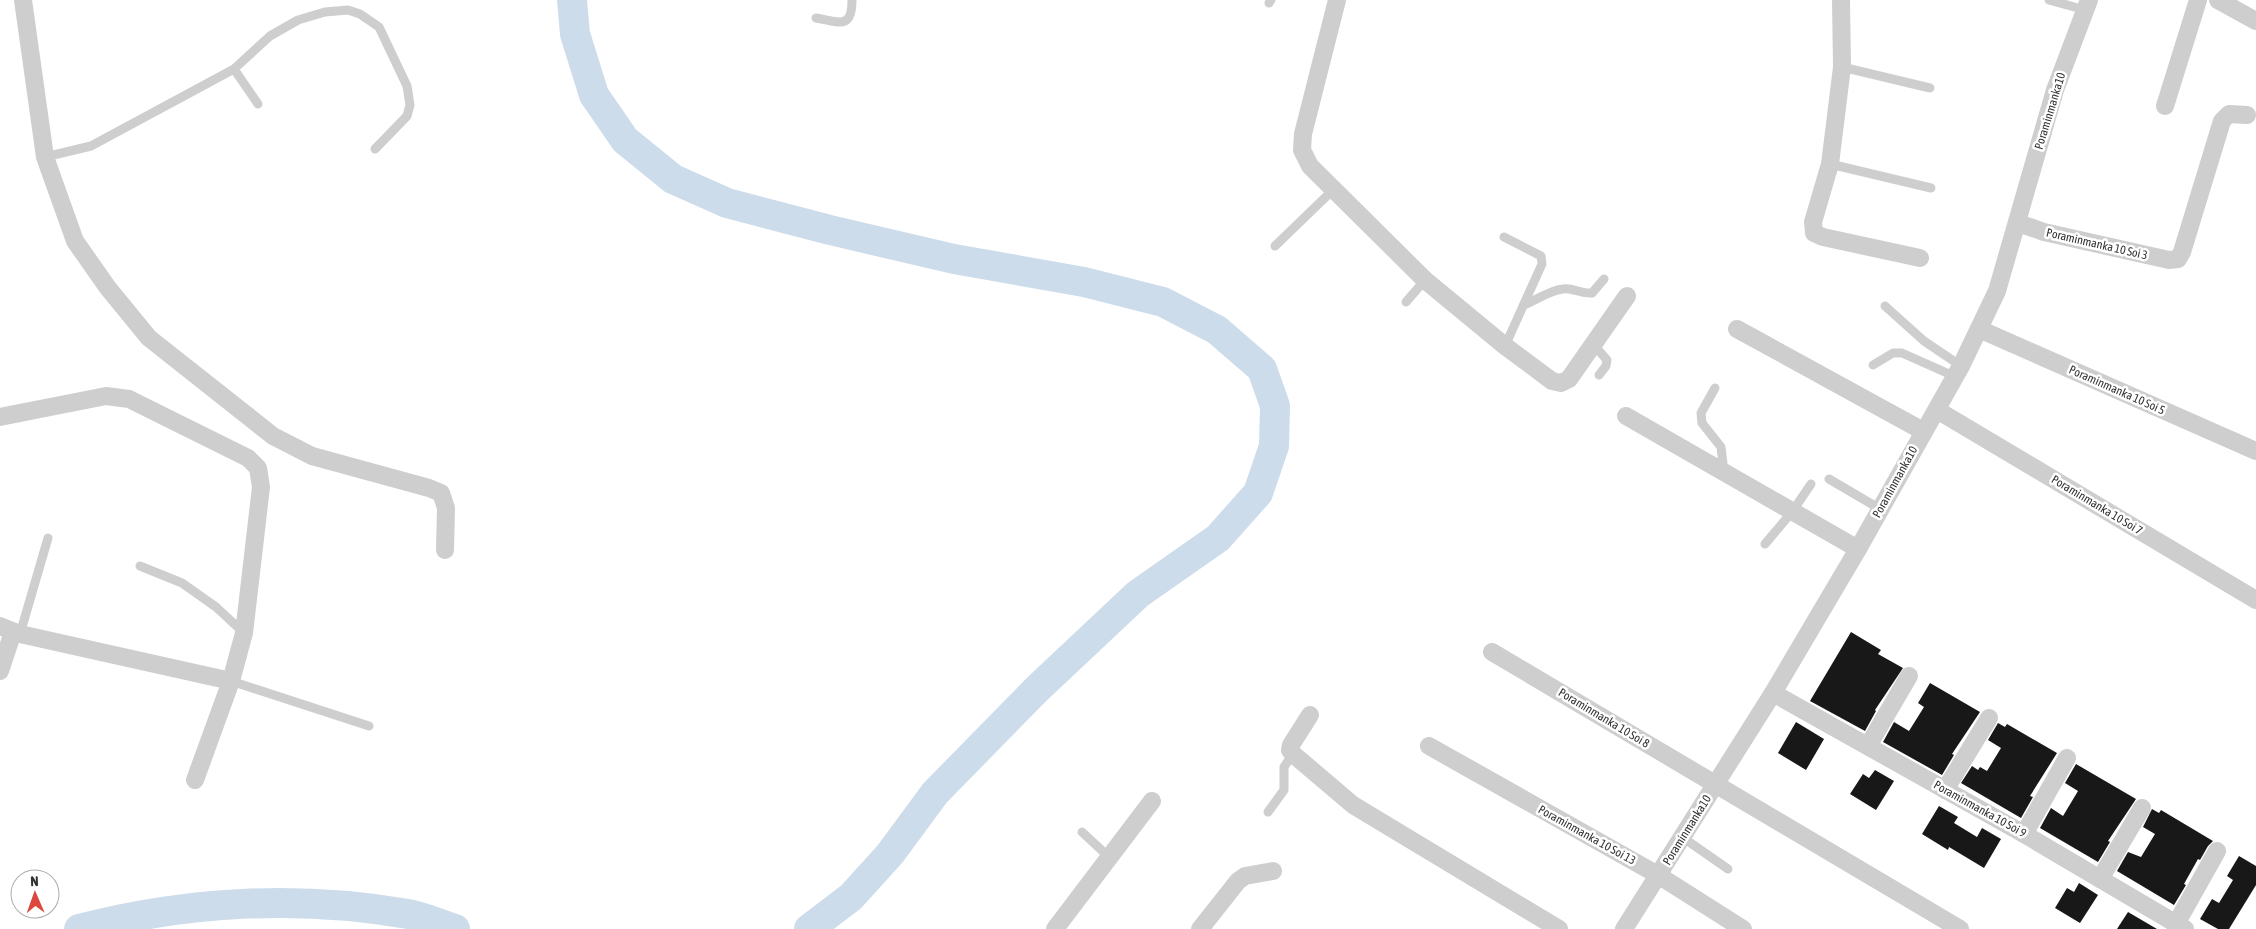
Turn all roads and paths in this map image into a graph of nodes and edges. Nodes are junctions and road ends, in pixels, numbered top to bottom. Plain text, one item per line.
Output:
1 (23, 0) edge
2 (852, 0) edge
3 (1337, 0) edge
4 (1841, 0) edge
5 (2048, 0) edge
6 (2198, 0) edge
7 (2218, 0) edge
8 (2087, 5) edge
9 (816, 18) dead end
10 (2256, 21) edge
11 (1842, 67) junction
12 (234, 69) junction
13 (1930, 88) dead end
14 (258, 104) dead end
15 (2165, 106) dead end
16 (2248, 115) dead end
17 (376, 149) dead end
18 (45, 157) junction
19 (1830, 164) junction
20 (1931, 188) dead end
21 (1334, 189) junction
22 (2018, 224) junction
23 (1504, 237) dead end
24 (1276, 246) dead end
25 (1920, 258) dead end
26 (1604, 279) dead end
27 (1425, 280) junction
28 (1627, 296) dead end
29 (1406, 302) dead end
30 (1524, 305) junction
31 (1886, 306) dead end
32 (1737, 329) dead end
33 (1979, 329) junction
34 (1593, 344) junction
35 (1505, 346) junction
36 (1873, 366) dead end
37 (1959, 371) junction
38 (1599, 375) dead end
39 (1715, 388) dead end
40 (1937, 410) junction
41 (1626, 416) dead end
42 (0, 417) edge
43 (1923, 431) junction
44 (2256, 451) edge
45 (1724, 472) junction
46 (1829, 479) dead end
47 (1811, 484) dead end
48 (1880, 509) junction
49 (1792, 512) junction
50 (48, 538) dead end
51 (1764, 544) dead end
52 (445, 550) dead end
53 (1858, 550) junction
54 (140, 566) dead end
55 (2256, 600) edge
56 (11, 631) edge
57 (244, 633) junction
58 (1492, 652) dead end
59 (0, 671) edge
60 (1909, 676) dead end
61 (232, 681) junction
62 (1773, 693) junction
63 (1310, 715) dead end
64 (1989, 718) dead end
65 (369, 726) dead end
66 (1429, 746) dead end
67 (1868, 746) junction
68 (1293, 754) junction
69 (2067, 758) dead end
70 (195, 780) dead end
71 (1715, 785) junction
72 (1945, 790) junction
73 (1152, 801) dead end
74 (2142, 808) dead end
75 (1268, 812) dead end
76 (1082, 832) dead end
77 (2024, 834) junction
78 (1682, 837) junction
79 (2217, 851) dead end
80 (1110, 858) junction
81 (1728, 869) dead end
82 (1272, 871) dead end
83 (1658, 875) junction
84 (2100, 879) junction
85 (2180, 926) edge
86 (1055, 929) edge
87 (1200, 929) edge
88 (1559, 929) edge
89 (1624, 929) edge
90 (1743, 929) edge
91 (1960, 929) edge

1 - 18 street
2 - 9 lane
3 - 21 street
4 - 11 street
5 - 8 lane
6 - 15 street
7 - 10 street
8 - 22 street, Poraminmanka10
11 - 13 lane
11 - 19 street
12 - 14 lane
12 - 17 lane
12 - 18 lane
16 - 22 street, Poraminmanka 10 Soi 3
18 - 52 street
19 - 20 lane
19 - 25 street
21 - 24 lane
21 - 27 street
22 - 33 street, Poraminmanka10
23 - 30 lane
26 - 30 lane
27 - 29 lane
27 - 35 street
28 - 34 street
30 - 35 lane
31 - 37 lane
32 - 43 street
33 - 37 street, Poraminmanka10
33 - 44 street, Poraminmanka 10 Soi 5
34 - 35 street
34 - 38 lane
36 - 37 lane
37 - 40 street, Poraminmanka10
39 - 45 lane
40 - 43 street, Poraminmanka10
40 - 55 street, Poraminmanka 10 Soi 7
41 - 45 street
42 - 57 street
43 - 48 street, Poraminmanka10
45 - 49 street
46 - 48 lane
47 - 49 lane
48 - 53 street, Poraminmanka10
49 - 51 lane
49 - 53 street
50 - 56 lane
53 - 62 street, Poraminmanka10
54 - 57 lane
56 - 59 street
56 - 61 street
57 - 61 street
58 - 71 street, Poraminmanka 10 Soi 8
60 - 67 street
61 - 65 lane
61 - 70 street
62 - 67 street, Poraminmanka 10 Soi 9
62 - 71 street, Poraminmanka10
63 - 68 street
64 - 72 street
66 - 83 street, Poraminmanka 10 Soi 13
67 - 72 street, Poraminmanka 10 Soi 9
68 - 75 lane
68 - 88 street
69 - 77 street
71 - 78 street, Poraminmanka10
71 - 91 street, Poraminmanka 10 Soi 8
72 - 77 street, Poraminmanka 10 Soi 9
73 - 80 street
74 - 84 street
76 - 80 lane
77 - 84 street, Poraminmanka 10 Soi 9
78 - 81 lane
78 - 83 street, Poraminmanka10
79 - 85 street
80 - 86 street
82 - 87 street
83 - 89 street, Poraminmanka10
83 - 90 street, Poraminmanka 10 Soi 13
84 - 85 street, Poraminmanka 10 Soi 9

